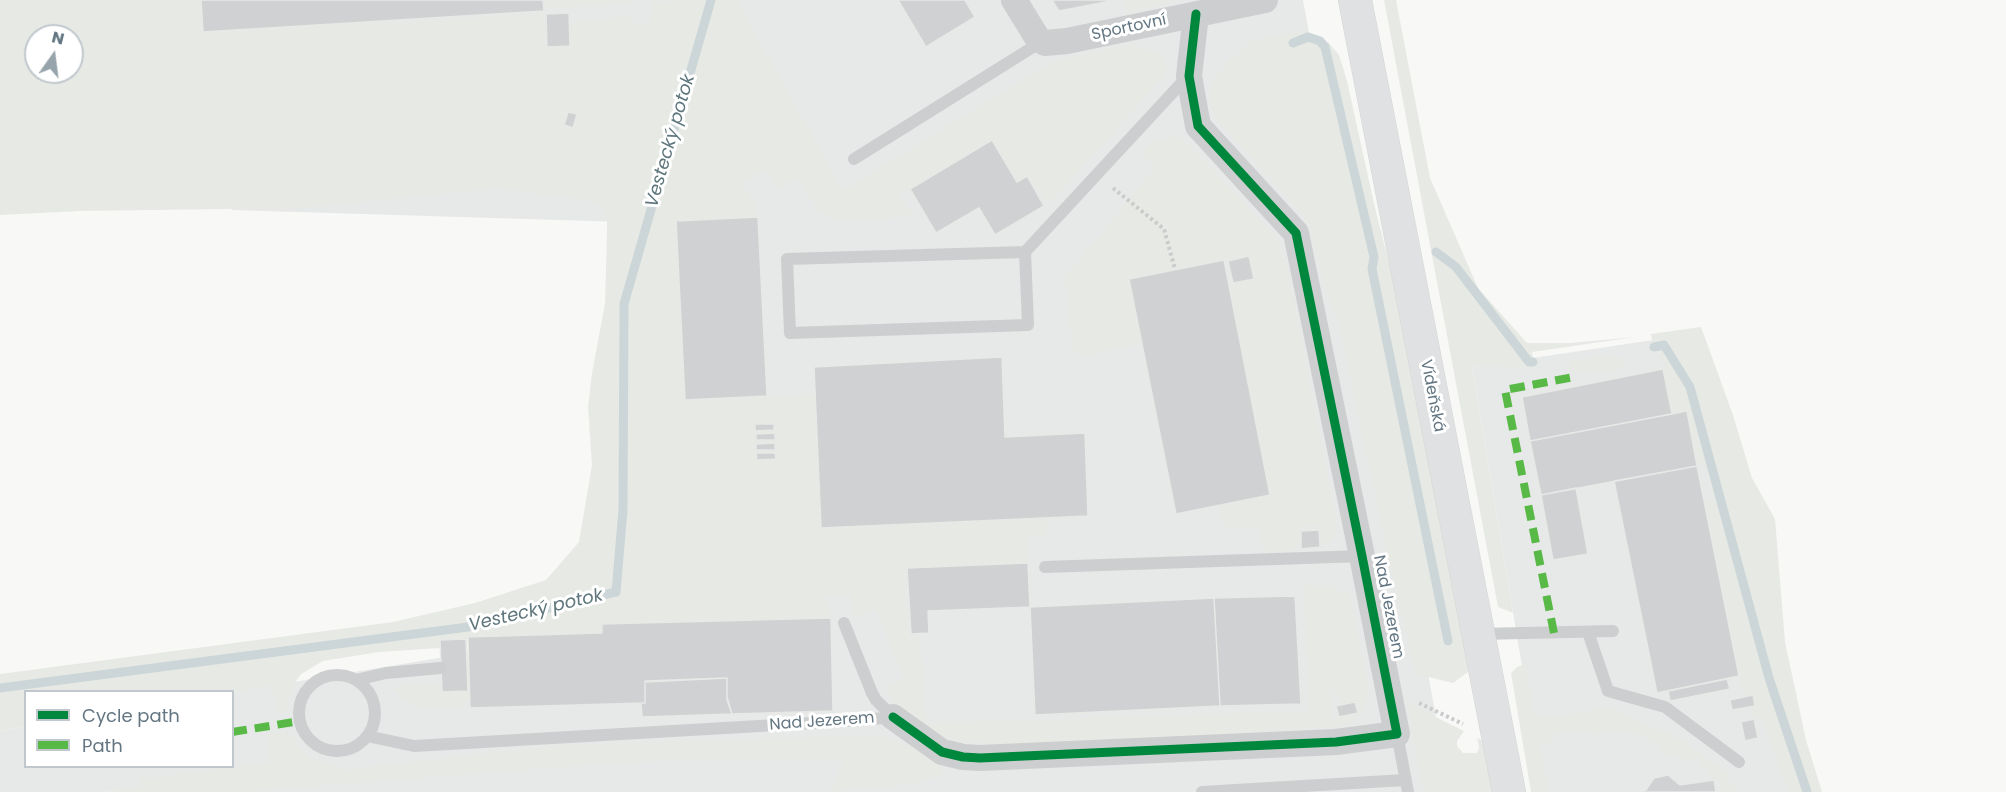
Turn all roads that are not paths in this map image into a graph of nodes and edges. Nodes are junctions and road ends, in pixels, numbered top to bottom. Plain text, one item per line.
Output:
1 (1014, 0) edge
2 (1264, 0) edge
3 (1355, 0) edge
4 (1196, 14) junction
5 (1041, 42) junction
6 (1189, 76) junction
7 (854, 159) dead end
8 (1025, 252) junction
9 (1362, 556) junction
10 (1045, 567) dead end
11 (844, 623) dead end
12 (1613, 631) dead end
13 (1588, 632) junction
14 (1479, 634) junction
15 (440, 668) dead end
16 (356, 680) junction
17 (892, 717) junction
18 (1397, 734) junction
19 (367, 736) junction
20 (1739, 762) dead end
21 (1406, 786) edge
22 (1202, 792) edge
23 (1509, 792) edge

1 - 5 street
2 - 4 street, Sportovní
3 - 14 main road, Vídeňská
4 - 5 street, Sportovní
4 - 6 street, Nad Jezerem
5 - 7 lane
6 - 8 lane
6 - 9 street, Nad Jezerem
8 - 8 lane
9 - 10 lane
9 - 18 street, Nad Jezerem
11 - 17 lane
12 - 13 lane
13 - 14 lane
13 - 20 lane
14 - 23 main road, Vídeňská
15 - 16 lane
16 - 19 lane
16 - 19 lane
17 - 18 street, Nad Jezerem
17 - 19 lane, Nad Jezerem
18 - 21 lane
21 - 22 lane

